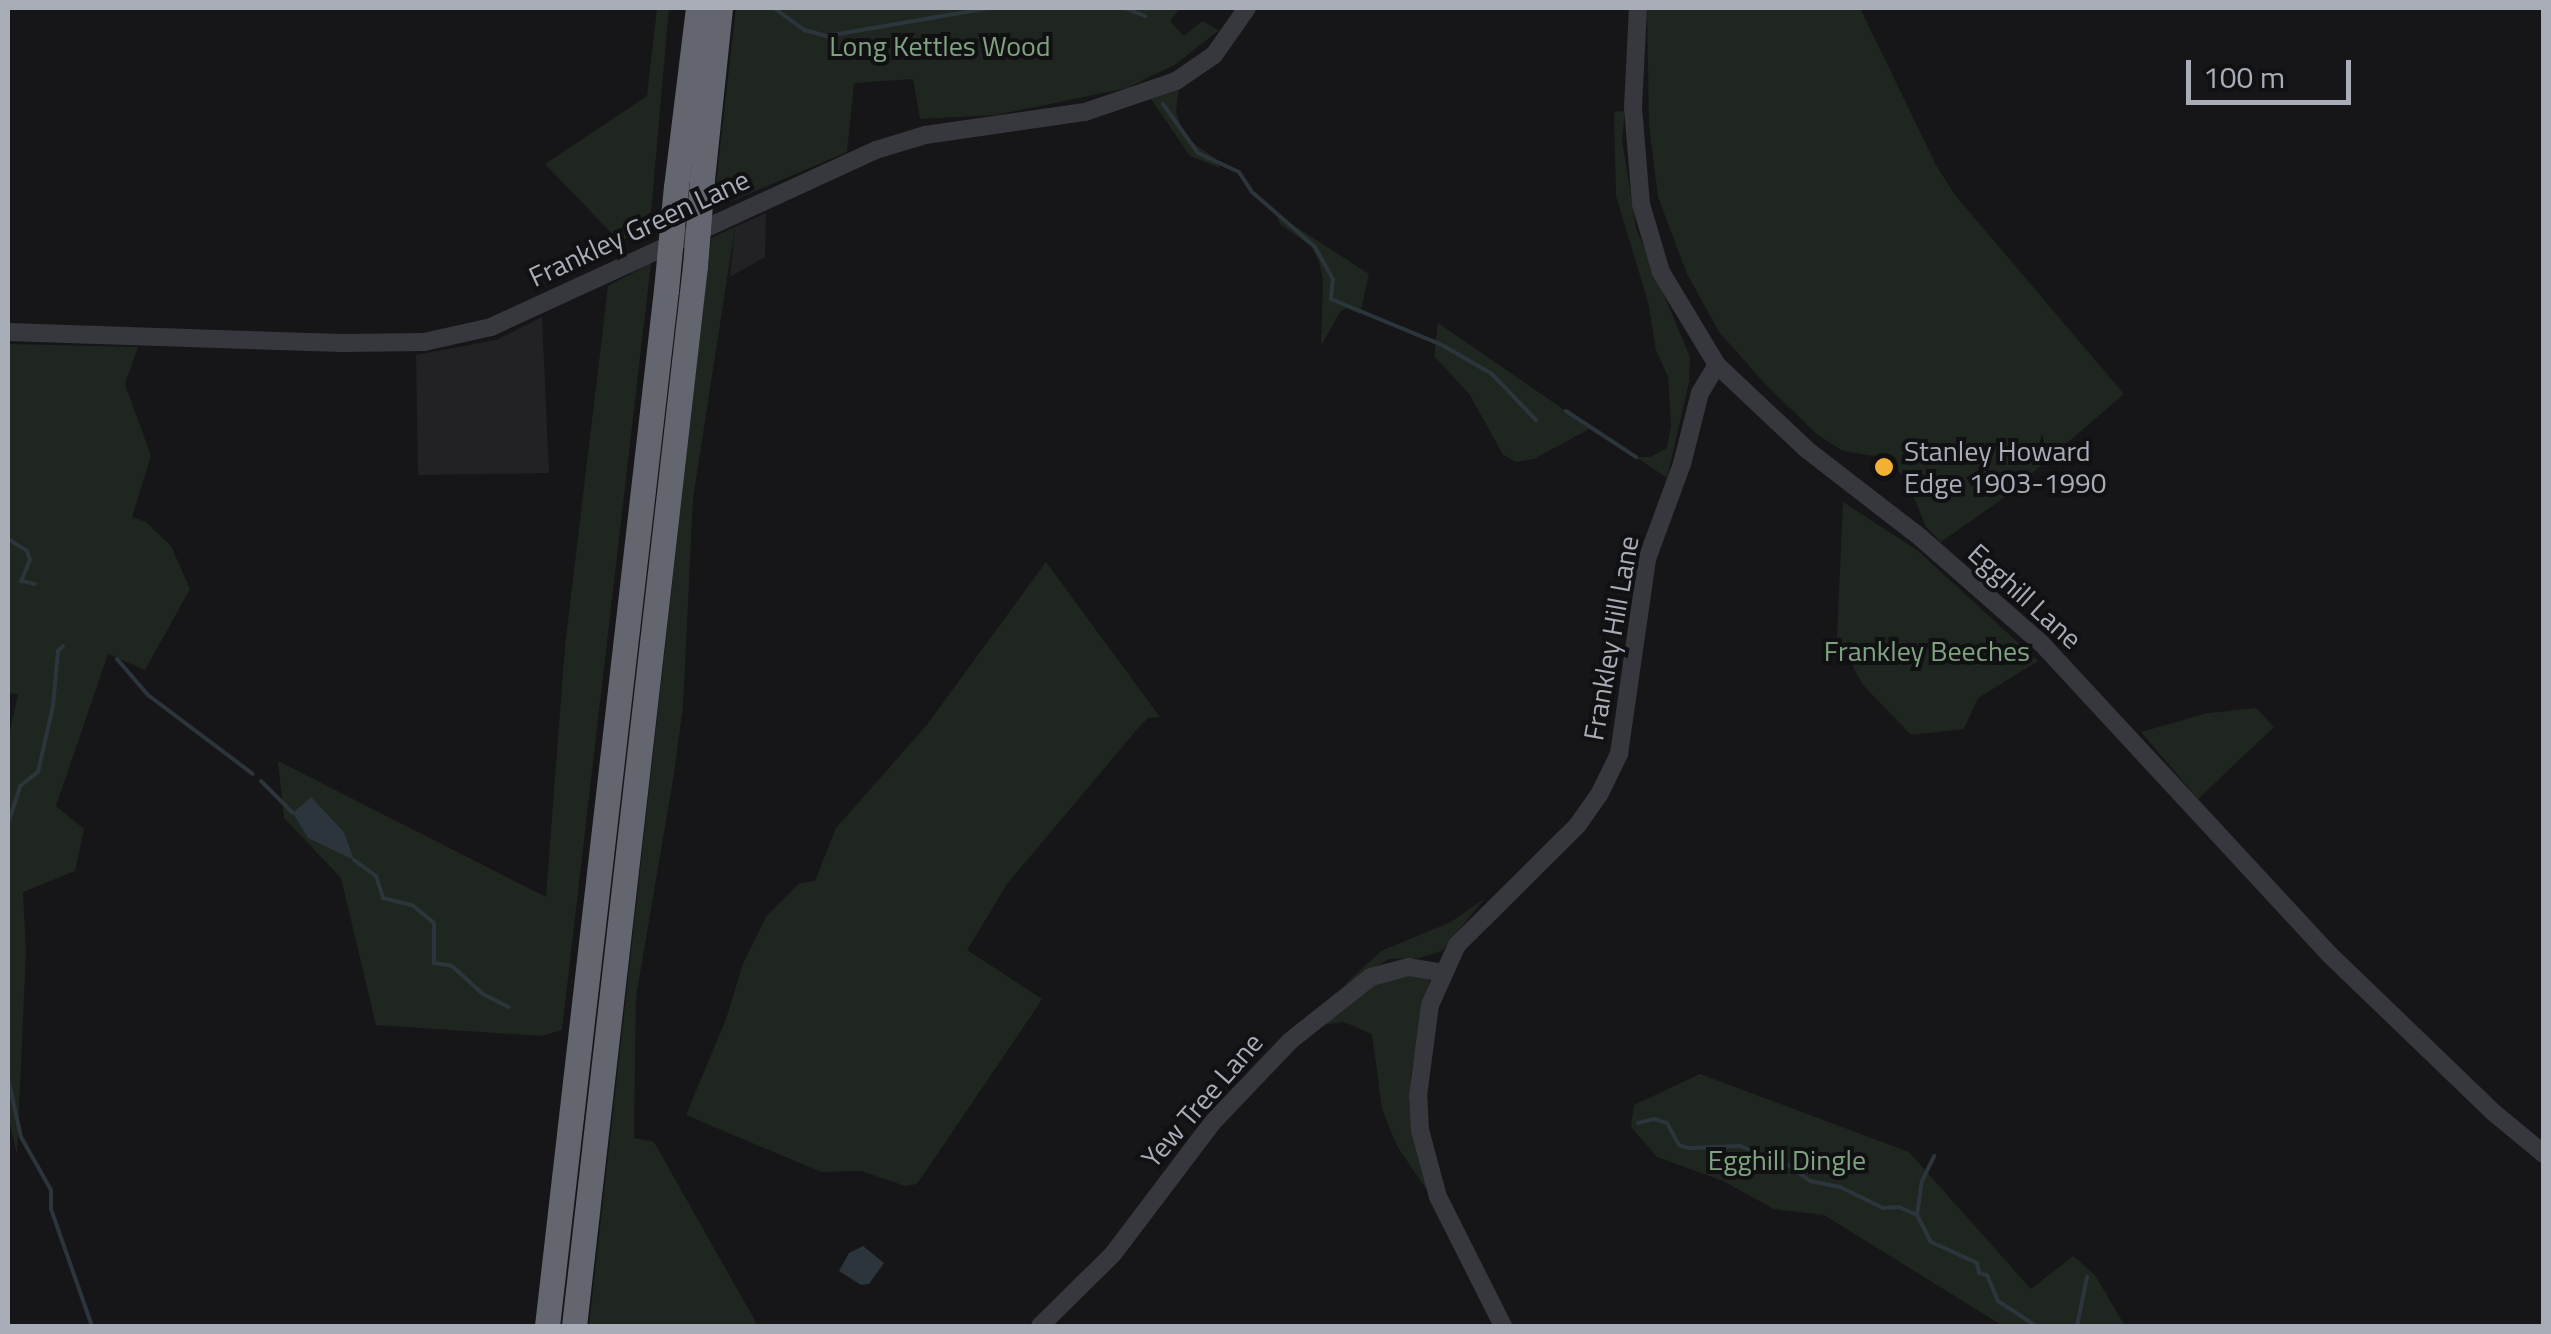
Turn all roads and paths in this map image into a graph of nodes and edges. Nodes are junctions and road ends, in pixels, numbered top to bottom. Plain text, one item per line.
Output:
1 (698, 8) edge
2 (720, 8) edge
3 (1247, 8) edge
4 (1638, 8) edge
5 (8, 332) edge
6 (1717, 365) junction
7 (1442, 973) junction
8 (2544, 1154) edge
9 (547, 1326) edge
10 (574, 1326) edge
11 (1040, 1326) edge
12 (1504, 1326) edge

1 - 9 highway, bridge
2 - 10 highway, bridge
3 - 5 street, Frankley Green Lane
4 - 6 street, Egghill Lane
6 - 7 street, Frankley Hill Lane
6 - 8 street, Egghill Lane
7 - 11 street, Yew Tree Lane
7 - 12 street, Frankley Hill Lane

